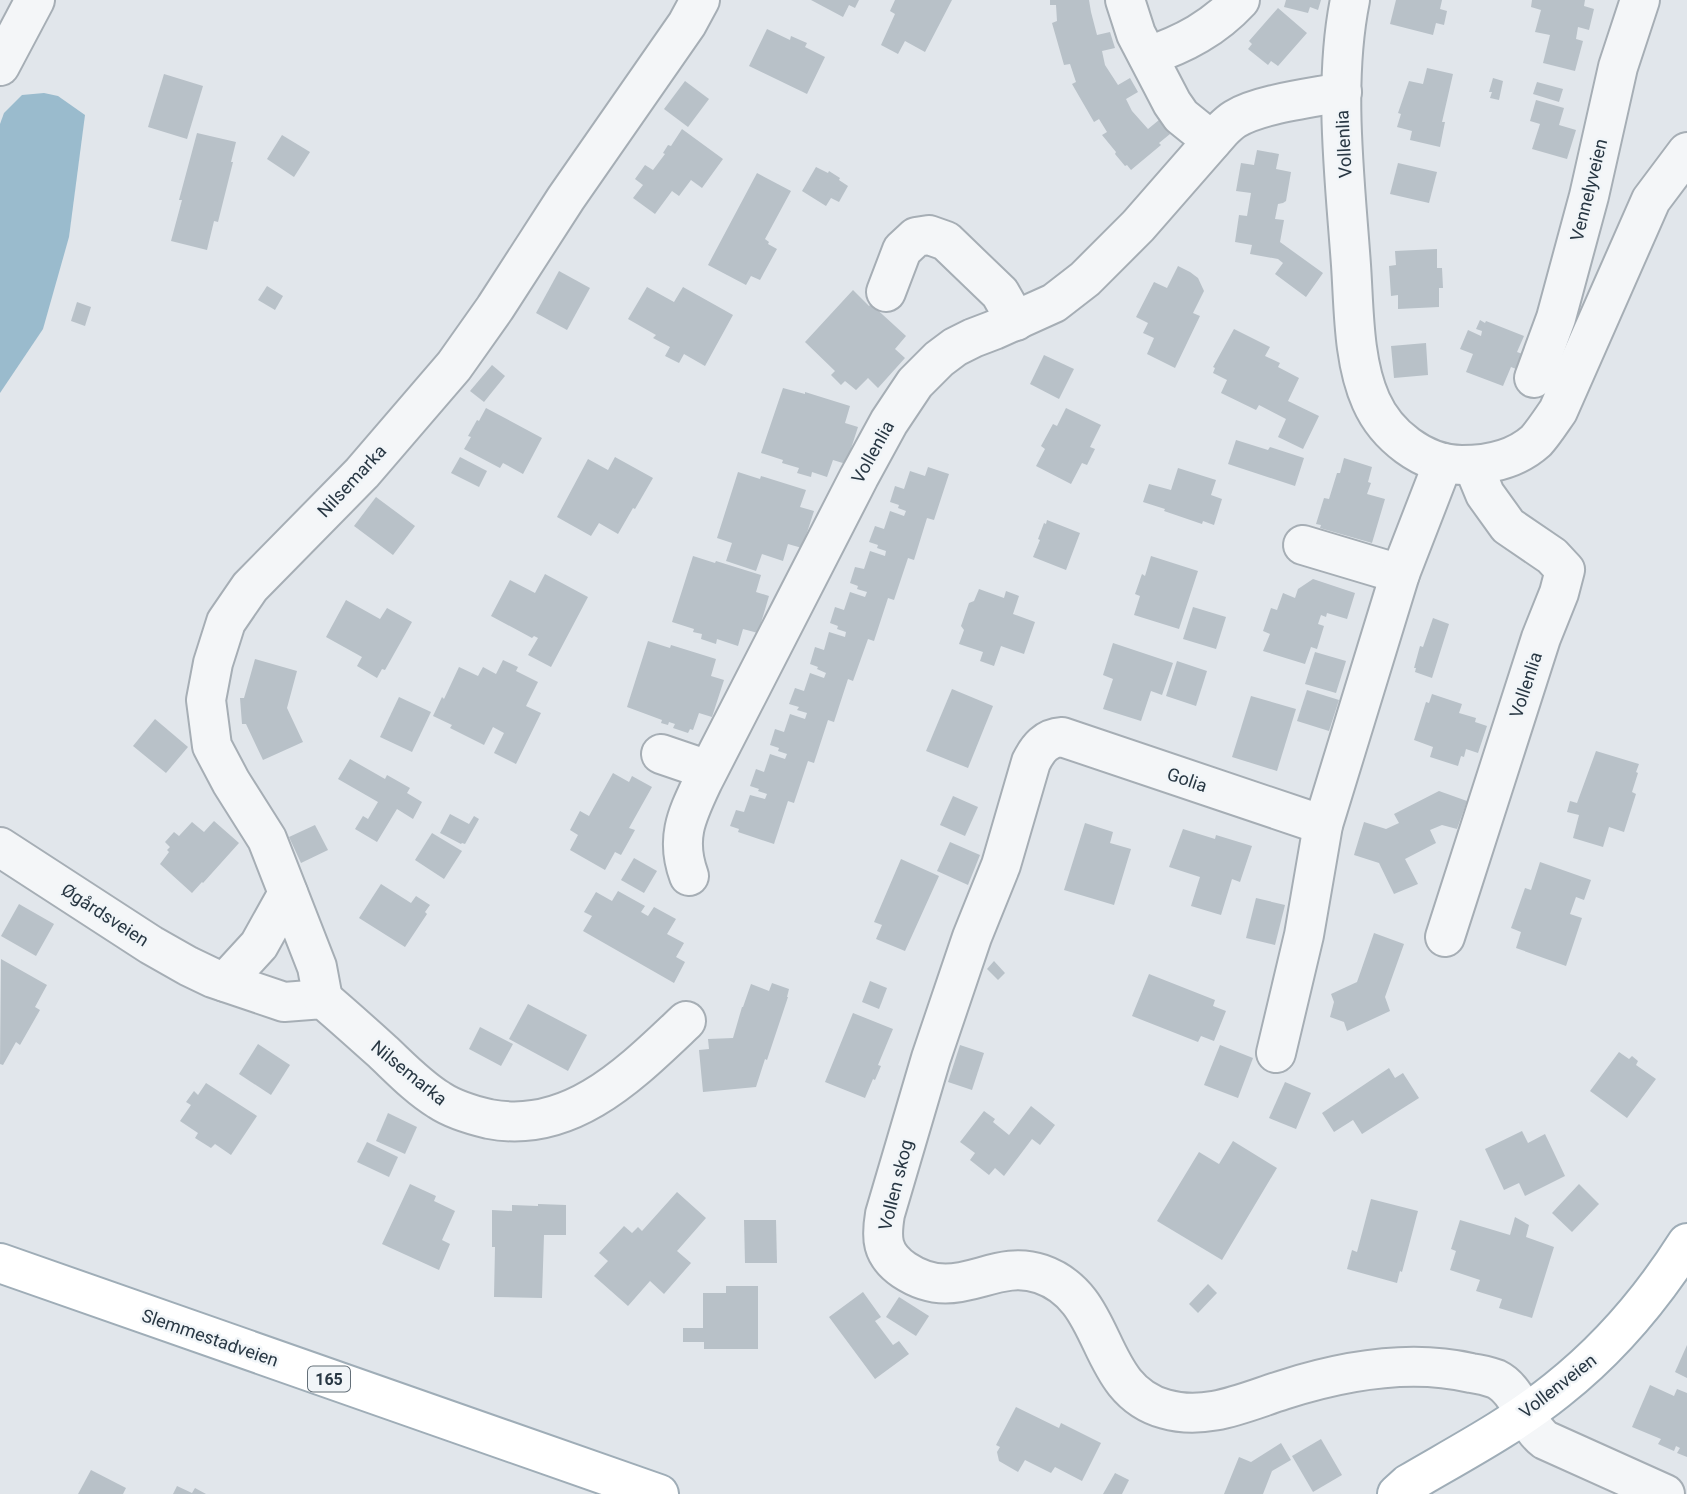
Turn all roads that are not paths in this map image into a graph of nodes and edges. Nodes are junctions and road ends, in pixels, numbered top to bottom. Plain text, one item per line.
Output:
1 (35, 0) edge
2 (700, 0) edge
3 (1125, 0) edge
4 (1240, 0) edge
5 (1350, 0) edge
6 (1640, 0) edge
7 (1148, 56) junction
8 (0, 66) edge
9 (1342, 92) junction
10 (1212, 141) junction
11 (1687, 152) edge
12 (886, 292) dead end
13 (1016, 321) junction
14 (1534, 378) dead end
15 (1458, 464) junction
16 (1303, 545) dead end
17 (1400, 574) junction
18 (1051, 739) joint
19 (661, 754) dead end
20 (708, 770) junction
21 (1323, 825) junction
22 (0, 847) edge
23 (689, 876) dead end
24 (288, 893) junction
25 (1445, 937) dead end
26 (219, 980) junction
27 (323, 999) junction
28 (686, 1021) dead end
29 (1276, 1053) dead end
30 (1687, 1243) edge
31 (0, 1263) edge
32 (1524, 1414) junction
33 (659, 1494) edge
34 (1397, 1494) edge
35 (1665, 1494) edge

1 - 8 street
2 - 24 street, Nilsemarka
3 - 7 street
4 - 7 street
5 - 9 street, Vollenlia
6 - 14 street, Vennelyveien
7 - 10 street
9 - 10 street, Vollenlia
9 - 15 street, Vollenlia
10 - 13 street, Vollenlia
11 - 15 street
12 - 13 street
13 - 20 street, Vollenlia
15 - 17 street
15 - 25 street, Vollenlia
16 - 17 street
17 - 21 street
18 - 21 street, Golia
18 - 32 street, Vollen skog
19 - 20 street
20 - 23 street, Vollenlia
21 - 29 street
22 - 26 street, Øgårdsveien
24 - 26 street
24 - 27 street, Nilsemarka
26 - 27 street
27 - 28 street, Nilsemarka
30 - 32 main road, Vollenveien
31 - 33 main road, Slemmestadveien / 165
32 - 34 main road, Vollenveien
32 - 35 street, Vollen skog

